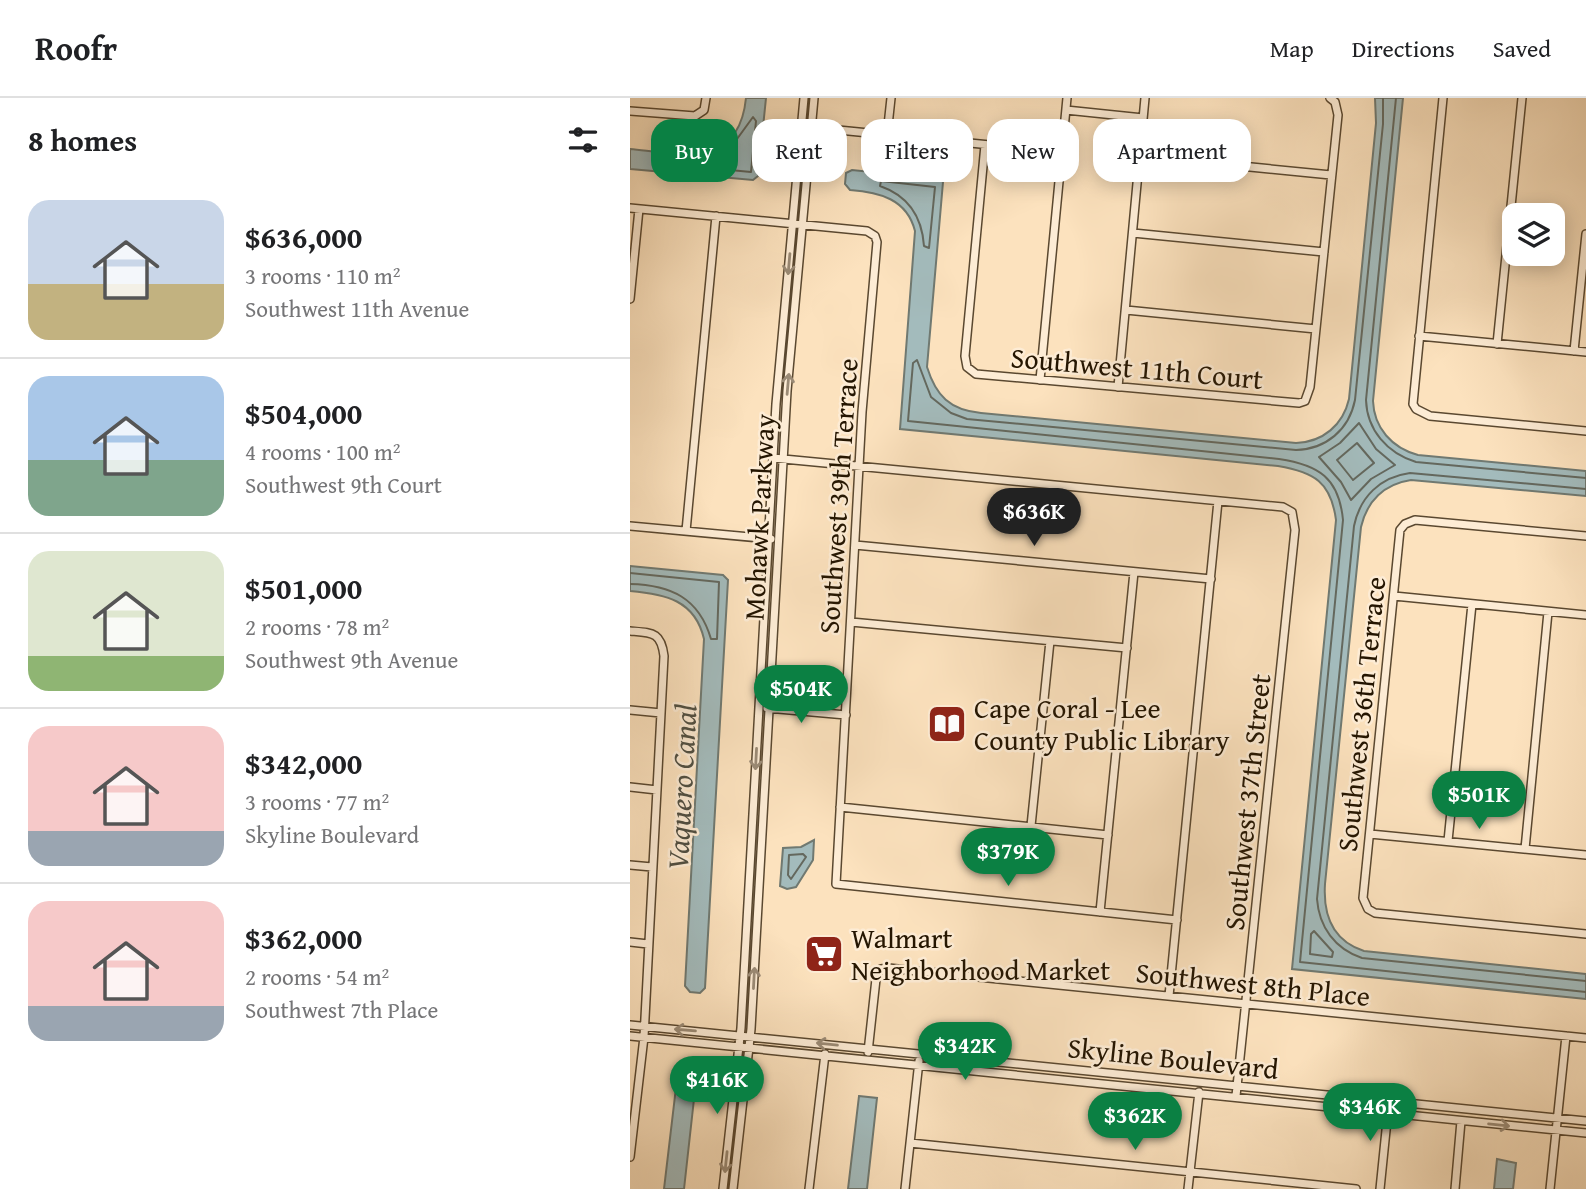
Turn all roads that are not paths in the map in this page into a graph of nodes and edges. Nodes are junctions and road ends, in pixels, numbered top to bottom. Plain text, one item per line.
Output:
1 (706, 98) edge
2 (804, 98) edge
3 (814, 98) edge
4 (891, 98) edge
5 (1067, 98) edge
6 (1145, 98) edge
7 (1443, 98) edge
8 (1522, 98) edge
9 (1333, 100) edge
10 (1066, 110) junction
11 (630, 111) edge
12 (1143, 118) joint
13 (802, 119) edge
14 (813, 119) edge
15 (889, 119) edge
16 (1065, 119) edge
17 (973, 144) edge
18 (985, 145) joint
19 (1251, 167) edge
20 (1331, 175) junction
21 (797, 182) edge
22 (807, 182) edge
23 (1059, 182) edge
24 (1138, 182) edge
25 (630, 208) edge
26 (639, 209) junction
27 (716, 216) junction
28 (793, 223) junction
29 (803, 224) junction
30 (1133, 233) junction
31 (1586, 234) edge
32 (1324, 252) junction
33 (630, 299) edge
34 (1126, 310) junction
35 (1316, 329) junction
36 (1419, 336) junction
37 (1497, 344) junction
38 (1574, 351) junction
39 (1586, 352) edge
40 (1040, 380) junction
41 (1118, 387) junction
42 (1586, 431) edge
43 (773, 458) junction
44 (783, 459) junction
45 (859, 467) junction
46 (1218, 501) junction
47 (630, 526) edge
48 (685, 531) junction
49 (1586, 536) edge
50 (769, 538) junction
51 (779, 539) junction
52 (855, 545) junction
53 (1134, 572) junction
54 (1211, 579) junction
55 (1394, 597) junction
56 (1472, 604) junction
57 (1548, 612) junction
58 (1586, 615) edge
59 (851, 622) junction
60 (630, 631) edge
61 (1050, 641) junction
62 (1126, 648) junction
63 (759, 707) junction
64 (769, 708) junction
65 (630, 710) edge
66 (661, 713) junction
67 (846, 715) junction
68 (630, 787) edge
69 (657, 790) junction
70 (840, 807) junction
71 (1031, 826) junction
72 (1370, 834) junction
73 (1108, 835) junction
74 (1448, 841) junction
75 (1525, 849) junction
76 (1586, 855) edge
77 (630, 864) edge
78 (652, 867) junction
79 (1100, 912) junction
80 (1177, 920) junction
81 (1586, 934) edge
82 (630, 942) edge
83 (648, 944) junction
84 (1169, 996) junction
85 (1247, 1004) junction
86 (630, 1025) edge
87 (645, 1026) junction
88 (740, 1035) junction
89 (630, 1036) edge
90 (750, 1036) junction
91 (1566, 1036) junction
92 (644, 1037) junction
93 (1586, 1038) edge
94 (739, 1045) junction
95 (749, 1046) junction
96 (868, 1048) junction
97 (825, 1054) junction
98 (919, 1054) junction
99 (867, 1058) junction
100 (919, 1063) junction
101 (1238, 1086) junction
102 (1199, 1092) junction
103 (1236, 1096) junction
104 (1389, 1101) junction
105 (1387, 1114) junction
106 (632, 1117) edge
107 (1558, 1118) junction
108 (1461, 1121) junction
109 (1586, 1121) edge
110 (1556, 1130) junction
111 (1586, 1133) edge
112 (910, 1143) junction
113 (630, 1157) edge
114 (1190, 1172) junction
115 (723, 1189) edge
116 (733, 1189) edge
117 (809, 1189) edge
118 (905, 1189) edge
119 (1188, 1189) edge
120 (1356, 1189) edge
121 (1380, 1189) edge
122 (1455, 1189) edge
123 (1550, 1189) edge

1 - 11 street
2 - 13 street, Mohawk Parkway
3 - 14 street, Mohawk Parkway
4 - 15 street
5 - 10 street
6 - 12 street
7 - 36 street
8 - 37 street
9 - 20 street
10 - 12 street
10 - 16 street
17 - 18 street
18 - 40 street, Southwest 11th Court
19 - 20 street
20 - 32 street
21 - 28 street, Mohawk Parkway
22 - 29 street, Mohawk Parkway
23 - 40 street
24 - 30 street
25 - 26 street
26 - 27 street
26 - 33 street
27 - 28 street
27 - 48 street
28 - 29 street
28 -> 43 street, Mohawk Parkway
44 -> 29 street, Mohawk Parkway
29 - 45 street, Southwest 39th Terrace
30 - 32 street
30 - 34 street
31 - 38 street
32 - 35 street
34 - 35 street
34 - 41 street
35 - 41 street, Southwest 11th Court
36 - 37 street
36 - 42 street
37 - 38 street
38 - 39 street
40 - 41 street, Southwest 11th Court
43 - 44 street
43 - 50 street, Mohawk Parkway
44 - 45 street
44 - 51 street, Mohawk Parkway
45 - 46 street
45 - 52 street, Southwest 39th Terrace
46 - 54 street
46 - 85 street, Southwest 37th Street
47 - 48 street
48 - 50 street
49 - 55 street, Southwest 36th Terrace
50 - 51 street
50 - 63 street, Mohawk Parkway
51 - 64 street, Mohawk Parkway
52 - 53 street
52 - 59 street, Southwest 39th Terrace
53 - 54 street
53 - 62 street
54 - 80 street
55 - 56 street
55 - 72 street, Southwest 36th Terrace
56 - 57 street
56 - 74 street
57 - 58 street
57 - 75 street
59 - 61 street
59 - 67 street, Southwest 39th Terrace
60 - 66 street
61 - 62 street
61 - 71 street
62 - 73 street
63 - 64 street
63 -> 88 street, Mohawk Parkway
64 - 67 street
90 -> 64 street, Mohawk Parkway
65 - 66 street
66 - 69 street
67 - 70 street, Southwest 39th Terrace
68 - 69 street
69 - 78 street
70 - 71 street
70 - 79 street, Southwest 39th Terrace
71 - 73 street
72 - 74 street
72 - 81 street, Southwest 36th Terrace
73 - 79 street
74 - 75 street
75 - 76 street
77 - 78 street
78 - 83 street
79 - 80 street
80 - 84 street
82 - 83 street
83 - 87 street
84 - 85 street, Southwest 8th Place
84 - 96 street, Southwest 8th Place
85 - 91 street, Southwest 8th Place
85 - 101 street, Southwest 37th Street
86 - 87 street, Skyline Boulevard
88 -> 87 street, Skyline Boulevard
87 - 92 street
88 - 90 street, Skyline Boulevard
88 - 94 street, Mohawk Parkway
89 - 92 street, Skyline Boulevard
90 - 95 street, Mohawk Parkway
96 -> 90 street, Skyline Boulevard
91 - 93 street, Southwest 8th Place
91 - 107 street
92 - 94 street, Skyline Boulevard
92 - 106 street
94 - 95 street, Skyline Boulevard
94 -> 115 street, Mohawk Parkway
95 - 97 street, Skyline Boulevard
95 - 116 street, Mohawk Parkway
96 - 98 street, Skyline Boulevard
96 - 99 street, Southwest 8th Place
97 - 99 street, Skyline Boulevard
97 - 117 street
98 - 100 street
98 - 101 street, Skyline Boulevard
99 - 100 street, Skyline Boulevard
100 - 102 street, Skyline Boulevard
100 - 112 street
101 - 103 street, Southwest 37th Street
101 - 104 street, Skyline Boulevard
102 - 103 street, Skyline Boulevard
102 - 114 street
103 - 105 street, Skyline Boulevard
104 - 105 street
104 - 107 street, Skyline Boulevard
105 - 108 street, Skyline Boulevard
105 - 121 street
106 - 113 street
107 - 109 street, Skyline Boulevard
107 - 110 street
108 -> 110 street, Skyline Boulevard
108 - 122 street
110 - 111 street, Skyline Boulevard
110 - 123 street
112 - 114 street
112 - 118 street
114 - 119 street
114 - 120 street

